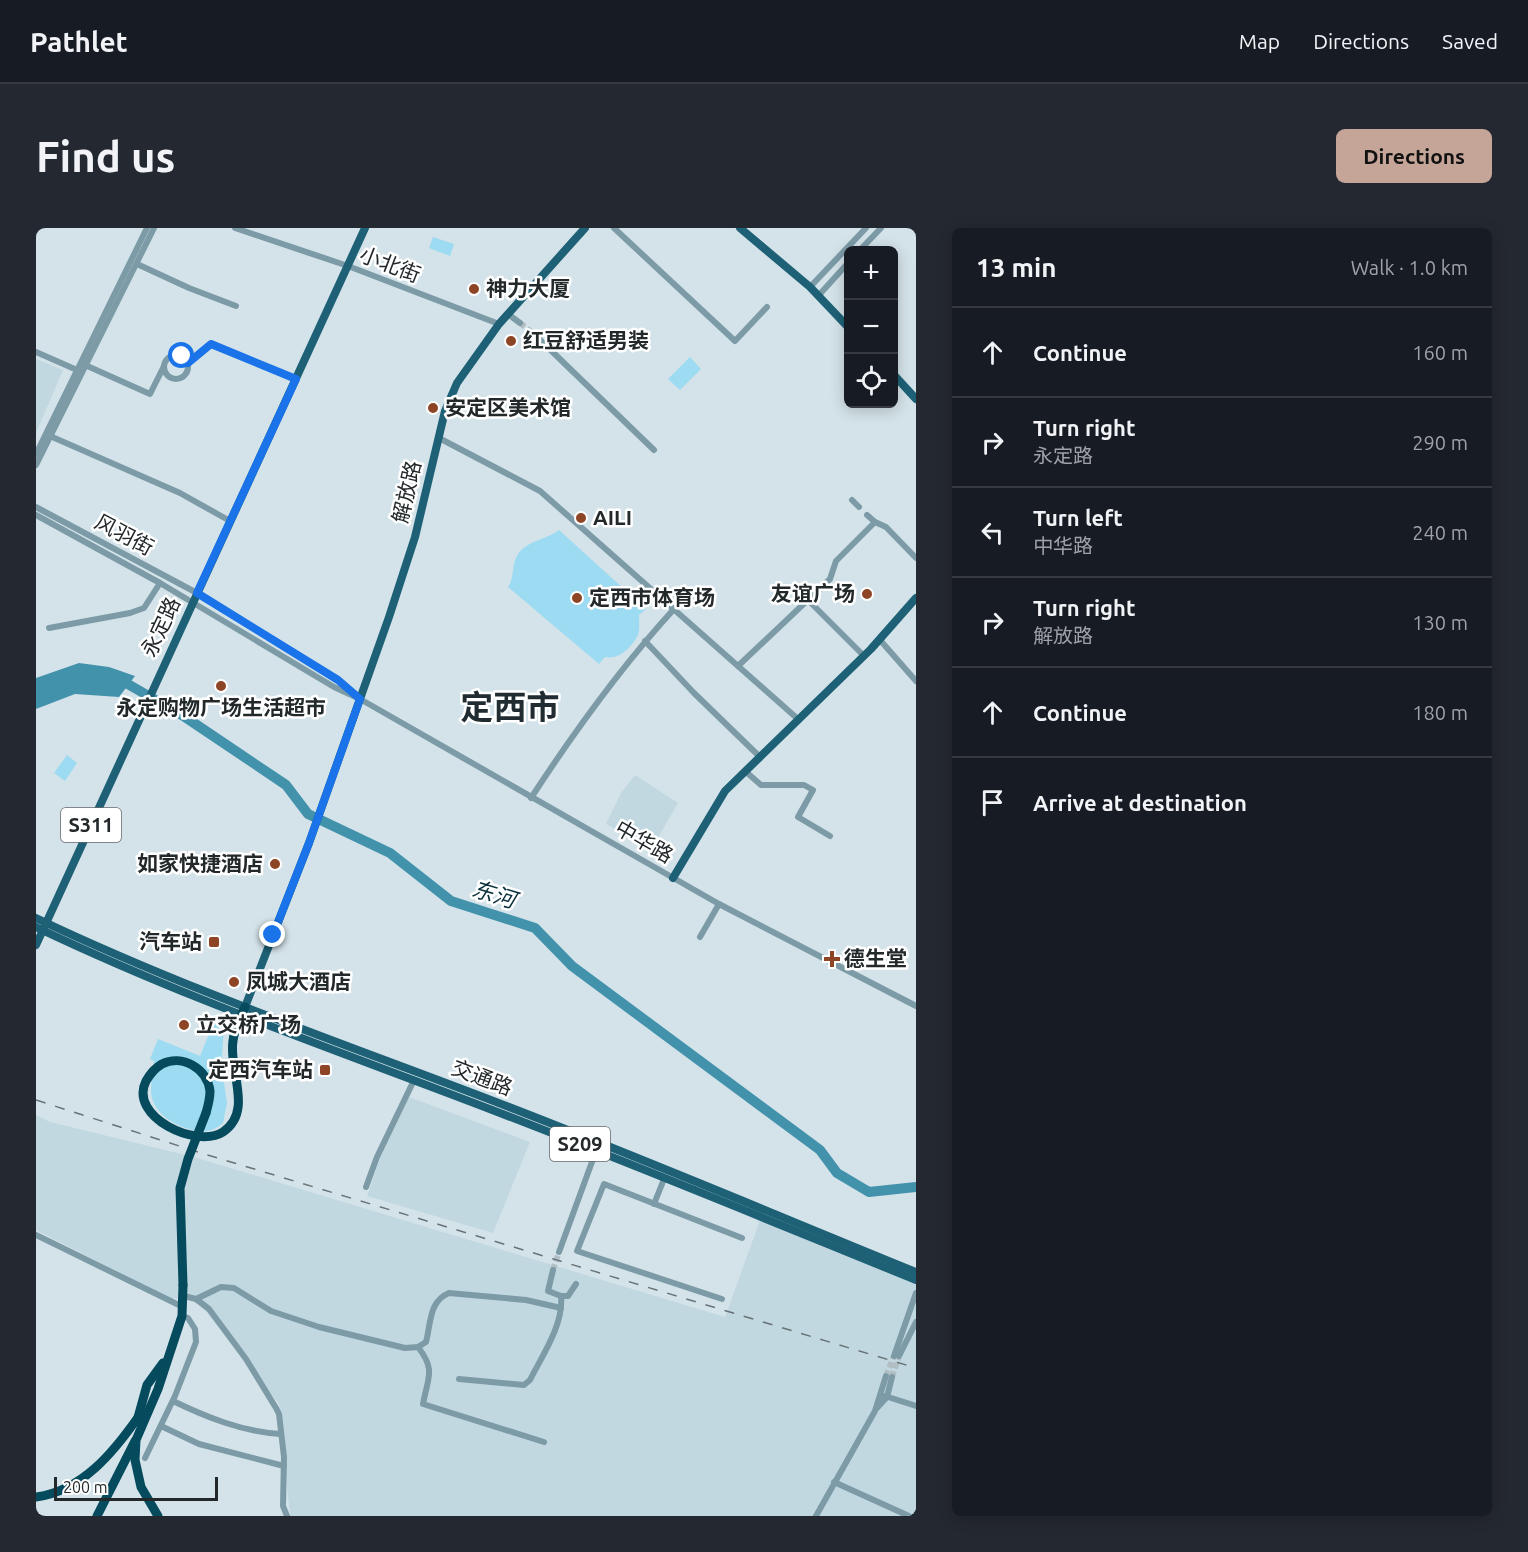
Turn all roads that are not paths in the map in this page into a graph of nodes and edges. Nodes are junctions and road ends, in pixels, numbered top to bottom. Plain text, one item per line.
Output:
1 (147, 228) edge
2 (154, 228) edge
3 (235, 228) edge
4 (365, 228) edge
5 (585, 228) edge
6 (614, 228) edge
7 (740, 228) edge
8 (866, 228) edge
9 (881, 228) edge
10 (864, 246) edge
11 (137, 264) junction
12 (348, 266) junction
13 (844, 268) edge
14 (810, 287) junction
15 (819, 296) junction
16 (236, 306) dead end
17 (767, 307) dead end
18 (508, 314) junction
19 (844, 322) edge
20 (520, 323) tunnel mouth
21 (499, 324) junction
22 (534, 334) tunnel mouth
23 (36, 352) edge
24 (188, 363) junction
25 (85, 365) junction
26 (164, 366) junction
27 (77, 370) junction
28 (296, 379) junction
29 (898, 379) edge
30 (916, 399) edge
31 (50, 436) junction
32 (439, 438) junction
33 (654, 450) dead end
34 (36, 454) edge
35 (36, 465) edge
36 (852, 500) dead end
37 (36, 507) edge
38 (860, 507) dead end
39 (867, 514) dead end
40 (36, 515) edge
41 (230, 521) junction
42 (874, 522) junction
43 (916, 558) edge
44 (160, 584) junction
45 (197, 593) junction
46 (916, 597) edge
47 (808, 600) junction
48 (192, 603) junction
49 (674, 609) junction
50 (49, 628) dead end
51 (880, 640) junction
52 (645, 641) junction
53 (864, 656) junction
54 (738, 666) junction
55 (916, 681) edge
56 (360, 699) junction
57 (799, 720) junction
58 (760, 757) junction
59 (745, 771) junction
60 (531, 798) junction
61 (830, 836) dead end
62 (673, 878) junction
63 (719, 904) junction
64 (36, 918) edge
65 (42, 927) edge
66 (700, 937) dead end
67 (36, 945) edge
68 (916, 1006) edge
69 (244, 1010) junction
70 (414, 1080) junction
71 (596, 1151) junction
72 (664, 1179) junction
73 (366, 1186) dead end
74 (654, 1204) junction
75 (36, 1235) edge
76 (742, 1238) dead end
77 (559, 1251) tunnel mouth
78 (553, 1270) tunnel mouth
79 (916, 1272) edge
80 (916, 1280) edge
81 (576, 1284) dead end
82 (916, 1293) edge
83 (184, 1296) junction
84 (561, 1296) junction
85 (196, 1299) junction
86 (722, 1299) dead end
87 (561, 1308) junction
88 (182, 1311) junction
89 (916, 1322) edge
90 (418, 1347) junction
91 (169, 1353) junction
92 (890, 1377) tunnel mouth
93 (459, 1379) dead end
94 (884, 1396) junction
95 (173, 1401) junction
96 (916, 1406) edge
97 (139, 1416) junction
98 (161, 1426) junction
99 (281, 1434) junction
100 (136, 1440) junction
101 (544, 1442) dead end
102 (128, 1451) junction
103 (145, 1458) dead end
104 (284, 1466) junction
105 (834, 1482) junction
106 (36, 1497) edge
107 (97, 1516) edge
108 (158, 1516) edge
109 (287, 1516) edge
110 (816, 1516) edge
111 (909, 1516) edge

1 - 27 street
2 - 11 street
3 - 12 street, 小北街
4 - 12 main road, 永定路 / S311
5 - 18 main road, 解放路
6 - 17 street
7 - 14 main road
8 - 14 street
9 - 10 street
11 - 16 street
11 - 25 street
12 - 21 street, 小北街
12 - 28 main road, 永定路 / S311
13 - 15 street
14 - 15 main road
15 - 19 main road
18 - 20 street
18 - 21 main road, 解放路
21 - 32 main road, 解放路
22 - 33 street
23 - 27 street
24 - 26 street
24 - 26 street
24 - 28 street
25 - 26 street
25 - 31 street
27 - 34 street
28 - 41 main road, 永定路 / S311
29 - 30 main road
31 - 35 street
31 - 41 street
32 - 49 street
32 - 56 main road, 解放路
36 - 38 street
37 - 45 street, 风羽街
39 - 42 street
40 - 44 street, 风羽街
41 - 45 main road, 永定路 / S311
42 - 43 street
42 - 47 street
44 - 48 street, 风羽街
44 - 50 street
45 - 48 main road, 永定路 / S311
45 - 56 street, 中华路
46 - 51 main road
47 - 53 street
47 - 54 street
48 - 56 street, 中华路
48 - 65 main road, 永定路 / S311
49 - 52 street
49 - 54 street
51 - 53 main road
51 - 55 street
52 - 58 street
52 - 60 street
53 - 57 main road
54 - 57 street
56 - 60 street, 中华路
56 - 69 main road, 解放路
57 - 58 main road
58 - 59 main road
59 - 61 street
59 - 62 main road
60 - 62 street, 中华路
62 - 63 street, 中华路
63 - 66 street
63 - 68 street, 中华路
64 - 65 main road, 交通路 / S209
65 - 67 main road, 永定路
65 - 69 main road, 交通路 / S209
69 - 70 main road, 交通路 / S209
69 - 79 main road, 交通路 / S209
69 - 83 highway, bridge
70 - 71 main road, 交通路 / S209
70 - 73 street
71 - 72 main road, 交通路 / S209
71 - 77 street
72 - 74 street
72 - 80 main road, 交通路 / S209
74 - 76 street
74 - 86 street
75 - 88 street
78 - 84 street
81 - 84 street
82 - 89 street
83 - 85 street
83 - 88 highway
84 - 87 street
85 - 90 street
85 - 99 street
87 - 90 street
87 - 93 street
88 - 91 highway
88 - 95 street
90 - 101 street
91 - 97 highway
91 - 100 highway
92 - 94 street
94 - 96 street
94 - 105 street
95 - 98 street
95 - 99 street
97 - 102 highway
97 - 106 highway
98 - 103 street
98 - 104 street
99 - 104 street
100 - 102 highway
100 - 108 highway
102 - 107 highway
104 - 109 street
105 - 110 street
105 - 111 street

